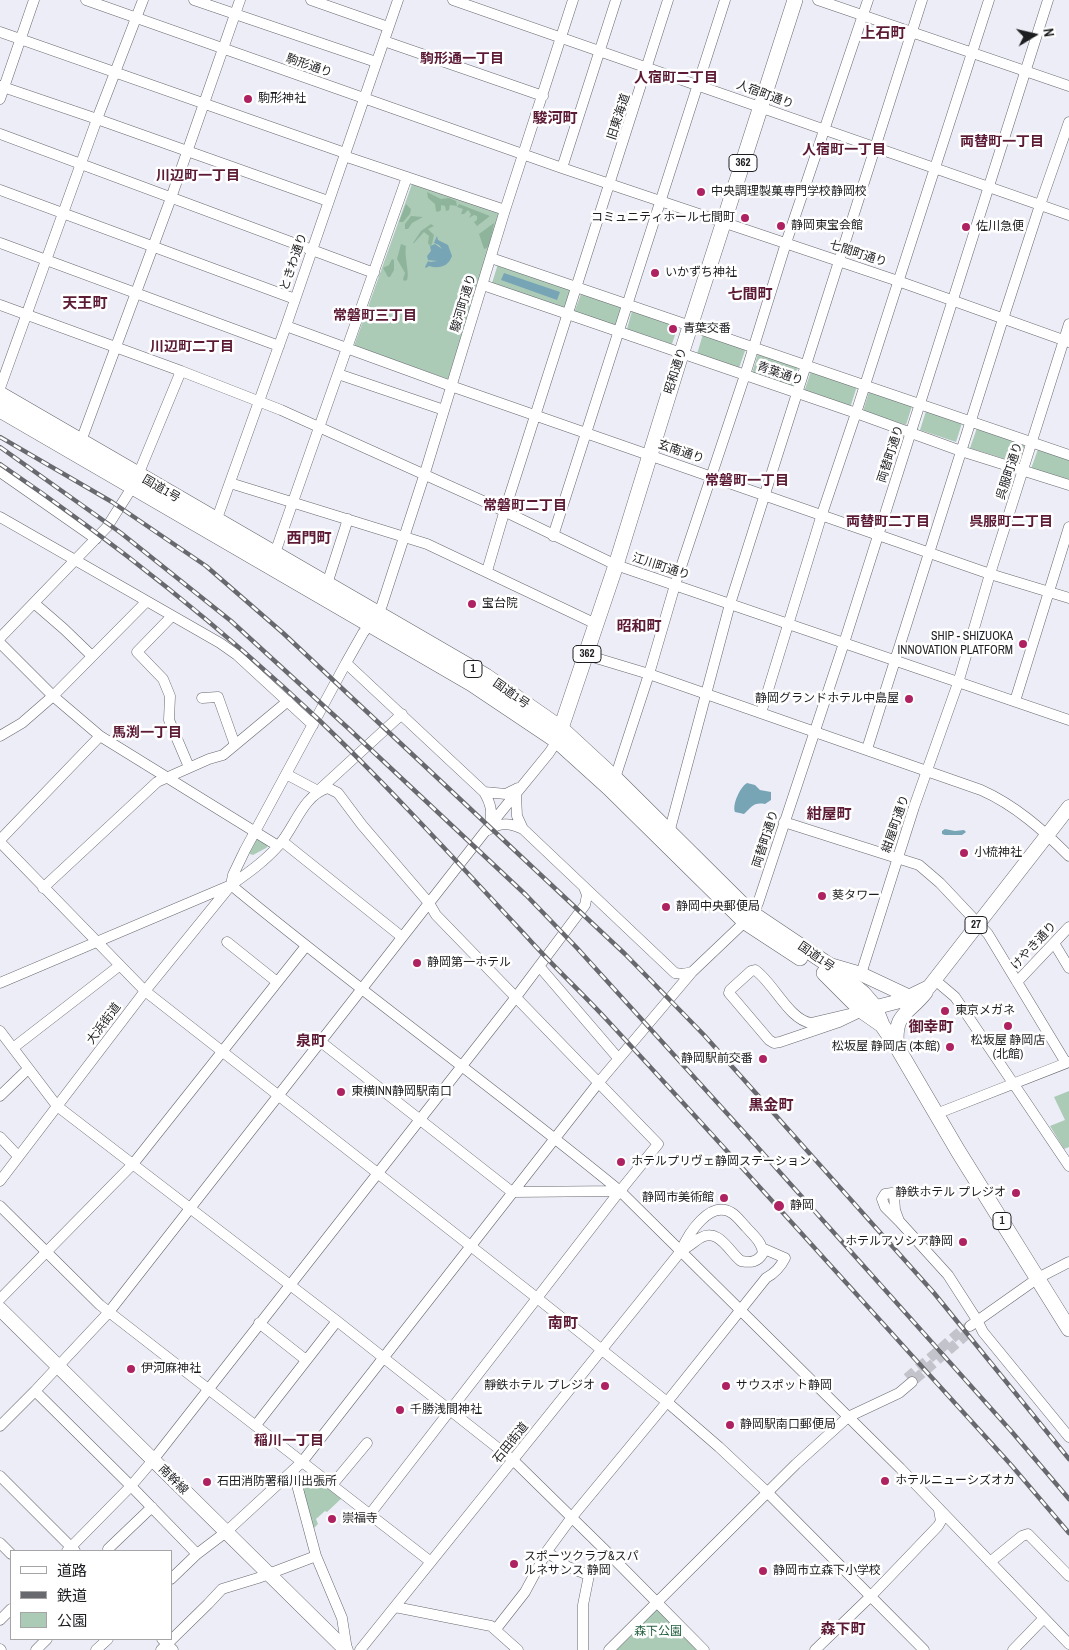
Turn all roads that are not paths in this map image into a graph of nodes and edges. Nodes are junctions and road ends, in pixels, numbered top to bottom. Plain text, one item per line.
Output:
1 (34, 0) edge
2 (86, 0) edge
3 (143, 0) edge
4 (194, 0) edge
5 (240, 0) edge
6 (311, 0) edge
7 (398, 0) edge
8 (453, 0) edge
9 (573, 0) edge
10 (616, 0) edge
11 (668, 0) edge
12 (725, 0) edge
13 (795, 0) edge
14 (818, 0) edge
15 (868, 0) edge
16 (922, 0) edge
17 (989, 0) edge
18 (1048, 0) edge
19 (235, 14) junction
20 (863, 15) junction
21 (136, 18) junction
22 (388, 27) junction
23 (0, 32) edge
24 (912, 32) junction
25 (561, 38) junction
26 (20, 40) junction
27 (384, 41) junction
28 (223, 49) junction
29 (600, 51) junction
30 (972, 53) junction
31 (376, 62) junction
32 (648, 67) junction
33 (1026, 72) junction
34 (114, 73) junction
35 (698, 85) junction
36 (1069, 86) edge
37 (2, 87) edge
38 (543, 96) junction
39 (0, 98) edge
40 (364, 98) junction
41 (204, 104) junction
42 (761, 108) junction
43 (98, 119) junction
44 (1069, 122) edge
45 (825, 130) junction
46 (0, 134) edge
47 (875, 147) junction
48 (188, 151) junction
49 (344, 154) junction
50 (524, 154) junction
51 (81, 164) junction
52 (562, 168) junction
53 (935, 168) junction
54 (407, 177) junction
55 (610, 184) junction
56 (988, 187) junction
57 (0, 190) edge
58 (171, 198) junction
59 (328, 201) junction
60 (660, 201) junction
61 (1040, 205) junction
62 (505, 210) junction
63 (63, 214) junction
64 (1069, 215) edge
65 (724, 222) junction
66 (0, 243) edge
67 (786, 243) junction
68 (153, 247) junction
69 (312, 250) junction
70 (491, 258) junction
71 (46, 261) junction
72 (838, 261) junction
73 (374, 273) junction
74 (898, 281) junction
75 (483, 285) junction
76 (576, 288) junction
77 (135, 294) junction
78 (295, 299) junction
79 (953, 300) junction
80 (0, 305) edge
81 (627, 305) junction
82 (568, 314) junction
83 (26, 315) junction
84 (1003, 319) junction
85 (1069, 324) edge
86 (286, 326) junction
87 (690, 326) junction
88 (619, 331) junction
89 (1066, 341) edge
90 (279, 346) junction
91 (115, 347) junction
92 (348, 348) junction
93 (754, 348) junction
94 (681, 354) junction
95 (805, 366) junction
96 (180, 371) junction
97 (338, 374) junction
98 (745, 375) junction
99 (451, 386) junction
100 (865, 387) junction
101 (0, 388) edge
102 (797, 393) junction
103 (0, 394) edge
104 (260, 401) junction
105 (919, 405) junction
106 (0, 410) edge
107 (444, 410) junction
108 (856, 413) junction
109 (536, 414) junction
110 (970, 422) junction
111 (319, 427) junction
112 (586, 432) junction
113 (911, 433) junction
114 (81, 441) junction
115 (1032, 443) junction
116 (961, 451) junction
117 (649, 454) junction
118 (1069, 455) edge
119 (1023, 471) junction
120 (0, 472) edge
121 (424, 476) junction
122 (711, 476) junction
123 (136, 481) junction
124 (230, 483) junction
125 (1069, 485) edge
126 (764, 494) junction
127 (292, 502) junction
128 (504, 513) junction
129 (822, 514) junction
130 (348, 519) junction
131 (2, 521) edge
132 (214, 526) junction
133 (1069, 527) edge
134 (878, 534) junction
135 (404, 536) junction
136 (553, 536) junction
137 (96, 539) junction
138 (930, 552) junction
139 (275, 553) junction
140 (75, 561) junction
141 (616, 565) junction
142 (487, 571) junction
143 (990, 574) junction
144 (327, 584) junction
145 (675, 585) junction
146 (1048, 591) junction
147 (1069, 598) edge
148 (146, 602) junction
149 (34, 603) junction
150 (730, 604) junction
151 (171, 616) junction
152 (373, 619) junction
153 (596, 624) junction
154 (788, 625) junction
155 (0, 638) edge
156 (0, 643) edge
157 (844, 643) junction
158 (586, 655) junction
159 (92, 656) junction
160 (895, 661) junction
161 (346, 663) junction
162 (649, 674) junction
163 (958, 683) junction
164 (706, 694) junction
165 (53, 696) junction
166 (202, 698) dead end
167 (288, 701) junction
168 (1015, 701) junction
169 (761, 713) junction
170 (402, 714) junction
171 (1069, 720) edge
172 (313, 725) junction
173 (815, 732) junction
174 (559, 735) junction
175 (0, 736) edge
176 (100, 736) junction
177 (235, 745) junction
178 (867, 749) junction
179 (189, 767) junction
180 (928, 771) junction
181 (286, 774) junction
182 (166, 776) junction
183 (615, 778) junction
184 (524, 784) junction
185 (318, 791) junction
186 (484, 792) junction
187 (516, 795) junction
188 (1069, 807) edge
189 (784, 822) junction
190 (523, 829) junction
191 (486, 830) junction
192 (255, 831) junction
193 (669, 833) junction
194 (1048, 834) junction
195 (0, 841) edge
196 (280, 844) junction
197 (1069, 856) edge
198 (898, 858) junction
199 (231, 885) junction
200 (583, 886) junction
201 (43, 888) junction
202 (429, 903) junction
203 (585, 904) junction
204 (602, 904) junction
205 (749, 918) junction
206 (978, 923) junction
207 (1069, 927) edge
208 (402, 937) junction
209 (95, 942) junction
210 (227, 942) dead end
211 (1054, 943) junction
212 (306, 946) junction
213 (829, 965) junction
214 (118, 966) junction
215 (539, 966) junction
216 (1069, 968) edge
217 (692, 972) junction
218 (861, 974) junction
219 (277, 982) junction
220 (1017, 982) junction
221 (0, 983) edge
222 (932, 984) junction
223 (362, 989) junction
224 (145, 991) junction
225 (516, 996) junction
226 (910, 996) junction
227 (868, 1009) junction
228 (844, 1017) junction
229 (0, 1031) edge
230 (321, 1042) junction
231 (897, 1047) junction
232 (13, 1048) junction
233 (221, 1052) junction
234 (618, 1058) junction
235 (1067, 1063) edge
236 (460, 1066) junction
237 (28, 1068) junction
238 (599, 1082) junction
239 (1013, 1083) junction
240 (0, 1096) edge
241 (278, 1096) junction
242 (57, 1106) junction
243 (936, 1114) junction
244 (419, 1120) junction
245 (0, 1137) edge
246 (555, 1138) junction
247 (18, 1156) junction
248 (133, 1164) junction
249 (1069, 1166) edge
250 (377, 1174) junction
251 (0, 1181) edge
252 (619, 1191) junction
253 (512, 1192) junction
254 (0, 1206) edge
255 (190, 1208) junction
256 (899, 1221) dead end
257 (470, 1246) junction
258 (762, 1248) junction
259 (681, 1251) junction
260 (46, 1253) junction
261 (1069, 1262) edge
262 (1038, 1278) junction
263 (290, 1284) junction
264 (0, 1298) edge
265 (537, 1298) junction
266 (0, 1309) edge
267 (740, 1310) junction
268 (108, 1312) junction
269 (337, 1321) junction
270 (259, 1323) junction
271 (974, 1323) junction
272 (1069, 1329) edge
273 (601, 1350) junction
274 (383, 1359) junction
275 (306, 1360) junction
276 (58, 1365) junction
277 (909, 1380) tunnel mouth
278 (208, 1389) junction
279 (35, 1391) junction
280 (667, 1402) junction
281 (450, 1411) junction
282 (848, 1417) junction
283 (256, 1425) junction
284 (0, 1426) edge
285 (1069, 1437) edge
286 (367, 1443) dead end
287 (153, 1460) junction
288 (513, 1460) junction
289 (302, 1462) junction
290 (294, 1470) junction
291 (0, 1476) edge
292 (332, 1485) junction
293 (131, 1486) junction
294 (767, 1492) junction
295 (152, 1507) junction
296 (939, 1509) junction
297 (370, 1514) junction
298 (572, 1517) junction
299 (226, 1532) junction
300 (0, 1543) edge
301 (108, 1549) dead end
302 (72, 1550) edge
303 (547, 1552) junction
304 (10, 1553) edge
305 (197, 1554) junction
306 (610, 1554) junction
307 (316, 1556) junction
308 (431, 1562) junction
309 (990, 1562) junction
310 (270, 1574) junction
311 (589, 1575) junction
312 (1069, 1576) edge
313 (172, 1578) edge
314 (871, 1596) junction
315 (656, 1602) junction
316 (395, 1607) junction
317 (10, 1610) edge
318 (1044, 1618) junction
319 (0, 1620) edge
320 (496, 1629) junction
321 (46, 1640) edge
322 (107, 1640) edge
323 (172, 1640) edge
324 (1069, 1644) edge
325 (512, 1648) edge
326 (36, 1650) edge
327 (96, 1650) edge
328 (347, 1650) edge
329 (360, 1650) edge
330 (583, 1650) edge
331 (609, 1650) edge
332 (704, 1650) edge
333 (815, 1650) edge
334 (924, 1650) edge
335 (1013, 1650) edge

1 - 26 street
2 - 21 street, 駒形通り
3 - 21 street
4 - 19 street
5 - 19 street
6 - 22 street
7 - 22 street, ときわ通り
8 - 25 street, 人宿町通り
9 - 25 street, 駿河町通り
10 - 29 street
11 - 32 street, 旧東海道
12 - 35 street
13 - 42 highway, 昭和通り / 362
14 - 20 street
15 - 20 street
16 - 24 street
17 - 30 street
18 - 33 street, 両替町通り
19 - 28 street
19 - 31 street
20 - 24 street
20 - 45 street
21 - 28 street, 駒形通り
21 - 34 street
22 - 27 street, ときわ通り
23 - 26 street
24 - 30 street
24 - 47 street
25 - 29 street, 人宿町通り
25 - 38 street, 駿河町通り
26 - 34 street
26 - 37 street
27 - 31 street, ときわ通り
27 - 38 street
28 - 40 street, 駒形通り
28 - 41 street
29 - 32 street, 人宿町通り
29 - 52 street
30 - 33 street
30 - 53 street
31 - 40 street, ときわ通り
32 - 35 street, 人宿町通り
32 - 55 street, 旧東海道
33 - 36 street
33 - 56 street, 両替町通り
34 - 41 street
34 - 43 street
35 - 42 street, 人宿町通り
35 - 60 street
37 - 39 street
37 - 43 street
38 - 50 street, 駿河町通り
40 - 49 street, ときわ通り
40 - 50 street, 駒形通り
41 - 48 street
41 - 49 street
42 - 45 street, 人宿町通り
42 - 65 highway, 昭和通り / 362
43 - 48 street
43 - 51 street
44 - 61 street
45 - 47 street, 人宿町通り
45 - 67 street
46 - 51 street
47 - 53 street, 人宿町通り
47 - 72 street
48 - 58 street
48 - 59 street
49 - 54 street
49 - 59 street, ときわ通り
50 - 52 street, 七間町通り
50 - 62 street, 駿河町通り
51 - 58 street
51 - 63 street
52 - 55 street, 七間町通り
53 - 56 street, 人宿町通り
53 - 74 street
54 - 62 street
54 - 73 street
55 - 60 street, 七間町通り
55 - 76 street, 旧東海道
56 - 61 street, 人宿町通り
56 - 79 street, 両替町通り
57 - 63 street
58 - 68 street
58 - 69 street
59 - 69 street, ときわ通り
60 - 65 street, 七間町通り
60 - 81 street
61 - 64 street, 人宿町通り
61 - 84 street
62 - 70 street, 駿河町通り
63 - 68 street
63 - 71 street
65 - 67 street, 七間町通り
65 - 87 highway, 昭和通り / 362
66 - 71 street
67 - 72 street, 七間町通り
67 - 93 street
68 - 77 street
68 - 78 street
69 - 73 street
69 - 78 street, ときわ通り
70 - 75 street, 駿河町通り
70 - 76 street, 青葉通り
71 - 77 street
71 - 83 street
72 - 74 street, 七間町通り
72 - 95 street
73 - 92 street
74 - 79 street, 七間町通り
74 - 100 street
75 - 82 street, 青葉通り
75 - 99 street, 駿河町通り
76 - 81 street, 青葉通り
76 - 82 street, 旧東海道
77 - 90 street
77 - 91 street
78 - 86 street, ときわ通り
79 - 84 street, 七間町通り
79 - 105 street, 両替町通り
80 - 83 street, 江川町通り
81 - 87 street, 青葉通り
81 - 88 street
82 - 88 street, 青葉通り
82 - 109 street, 旧東海道
83 - 91 street, 江川町通り
83 - 101 street
84 - 89 street, 七間町通り
84 - 110 street
85 - 89 street, 呉服町通り
86 - 90 street, ときわ通り
86 - 92 street, 玄南通り
87 - 93 street, 青葉通り
87 - 94 highway, 昭和通り / 362
88 - 94 street, 青葉通り
88 - 112 street
89 - 115 street, 呉服町通り
90 - 104 street, ときわ通り
91 - 96 street, 江川町通り
91 - 114 street
92 - 97 street
92 - 99 street, 玄南通り
93 - 95 street, 青葉通り
93 - 98 street
94 - 98 street, 青葉通り
94 - 117 highway, 昭和通り / 362
95 - 100 street, 青葉通り
95 - 102 street
96 - 104 street, 江川町通り
96 - 123 street
97 - 107 street
97 - 111 street
98 - 102 street, 青葉通り
98 - 122 street
99 - 107 street, 駿河町通り
99 - 109 street, 玄南通り
100 - 105 street, 青葉通り
100 - 108 street
102 - 108 street, 青葉通り
102 - 126 street
103 - 114 highway, 国道1号 / 1
104 - 111 street, 江川町通り
104 - 124 street, ときわ通り
105 - 110 street, 青葉通り
105 - 113 street, 両替町通り
106 - 123 highway, 国道1号 / 1
107 - 121 street, 駿河町通り
108 - 113 street, 青葉通り
108 - 129 street
109 - 112 street, 玄南通り
109 - 128 street, 旧東海道
110 - 115 street, 青葉通り
110 - 116 street
111 - 121 street, 江川町通り
111 - 127 street
112 - 117 street, 玄南通り
112 - 136 street
113 - 116 street, 青葉通り
113 - 134 street, 両替町通り
114 - 123 highway, 国道1号 / 1
115 - 118 street, 青葉通り
115 - 119 street, 呉服町通り
116 - 119 street, 青葉通り
116 - 138 street
117 - 122 street, 玄南通り
117 - 141 highway, 昭和通り / 362
119 - 125 street, 青葉通り
119 - 143 street, 呉服町通り
120 - 137 street
121 - 128 street, 江川町通り
121 - 135 street, 駿河町通り
122 - 126 street, 玄南通り
122 - 145 street
123 - 132 highway, 国道1号 / 1
123 - 137 street
124 - 127 street
124 - 132 street, ときわ通り
126 - 129 street, 玄南通り
126 - 150 street
127 - 130 street
127 - 139 street
128 - 136 street, 江川町通り
128 - 142 street, 旧東海道
129 - 134 street, 玄南通り
129 - 154 street
130 - 135 street
130 - 144 street
131 - 140 street
132 - 139 highway, 国道1号 / 1
132 - 152 highway, 国道1号 / 1
133 - 146 street
134 - 138 street, 玄南通り
134 - 157 street, 両替町通り
135 - 142 street
135 - 152 street, 駿河町通り
136 - 141 street, 江川町通り
137 - 140 street
138 - 143 street, 玄南通り
138 - 160 street
139 - 144 highway, 国道1号 / 1
140 - 148 street
140 - 149 street
141 - 145 street, 江川町通り
141 - 153 highway, 昭和通り / 362
142 - 153 street
143 - 146 street, 玄南通り
143 - 163 street, 呉服町通り
144 - 152 highway, 国道1号 / 1
145 - 150 street, 江川町通り
145 - 162 street
146 - 147 street, 玄南通り
146 - 168 street
148 - 151 street
148 - 159 street
149 - 155 street
149 - 159 street
150 - 154 street, 江川町通り
150 - 164 street
151 - 167 street
151 - 179 street
152 - 161 street, 駿河町通り
152 - 174 highway, 国道1号 / 1
153 - 158 highway, 昭和通り / 362
154 - 157 street, 江川町通り
154 - 169 street
156 - 165 street
157 - 160 street, 江川町通り
157 - 173 street, 両替町通り
158 - 162 street
158 - 174 highway, 昭和通り / 362
159 - 165 street
160 - 163 street, 江川町通り
160 - 178 street
161 - 170 street
161 - 172 street, 駿河町通り
162 - 164 street
162 - 183 street
163 - 168 street, 江川町通り
163 - 180 street, 紺屋町通り
164 - 169 street
164 - 193 street
165 - 175 street
165 - 176 street
166 - 177 street
167 - 172 street
167 - 177 street
168 - 171 street, 江川町通り
169 - 173 street
170 - 185 street, 大浜街道
170 - 186 street
172 - 181 street, 駿河町通り
173 - 178 street
173 - 189 street, 両替町通り
174 - 183 highway, 国道1号 / 1
174 - 184 street
174 - 205 highway, 国道1号 / 1
176 - 182 street
176 - 195 street
177 - 179 street
178 - 180 street
179 - 182 street
180 - 194 street
180 - 198 street, 紺屋町通り
181 - 185 street
181 - 192 street, 駿河町通り
182 - 192 street
182 - 201 street
183 - 193 highway, 国道1号 / 1
184 - 186 street
184 - 187 street
185 - 196 street, 大浜街道
185 - 202 street
186 - 191 street
187 - 190 street
187 - 191 street
188 - 194 main road, 27
189 - 198 street
189 - 205 street, 両替町通り
190 - 191 street
190 - 200 street
191 - 202 street
192 - 196 street
192 - 199 street, 駿河町通り
193 - 205 highway, 国道1号 / 1
194 - 197 street
194 - 206 main road, 27
195 - 201 street
196 - 199 street, 大浜街道
196 - 208 street
198 - 206 street
198 - 218 street, 紺屋町通り
199 - 209 street, 大浜街道
199 - 212 street
199 - 224 street, 大浜街道
200 - 203 street
200 - 204 street
201 - 209 street
202 - 208 street
202 - 225 street
203 - 204 street
203 - 215 street
204 - 217 street
205 - 213 highway, 国道1号 / 1
205 - 217 street
205 - 227 highway, 国道1号 / 1
206 - 220 street
206 - 222 main road, 27
207 - 211 street, けやき通り
208 - 223 street
209 - 214 street
209 - 221 street, 大浜街道
210 - 219 street
211 - 216 street
211 - 220 street, けやき通り
212 - 219 street
212 - 223 street
213 - 218 main road
213 - 227 highway, 国道1号 / 1
214 - 224 street
214 - 232 street
215 - 225 street
215 - 234 street
217 - 234 street
218 - 226 main road
219 - 233 street
220 - 235 street
222 - 226 main road
222 - 231 main road, 27
222 - 239 street
223 - 230 street
223 - 236 street
224 - 233 street
224 - 242 street, 大浜街道
225 - 236 street
225 - 238 street
226 - 227 main road
227 - 228 street
227 - 231 highway, 国道1号 / 1
228 - 228 street
229 - 232 street
230 - 241 street
230 - 244 street
231 - 243 highway, 国道1号 / 1
232 - 237 street
233 - 241 street
233 - 248 street
234 - 238 street
235 - 239 street
236 - 244 street
236 - 246 street
237 - 240 street
237 - 242 street
238 - 246 street
238 - 252 street
239 - 243 street
239 - 249 street
241 - 250 street
241 - 255 street
242 - 247 street, 大浜街道
242 - 248 street
243 - 262 highway, 国道1号 / 1
244 - 250 street
244 - 253 street
245 - 247 street
246 - 252 street
246 - 253 street
247 - 251 street, 大浜街道
248 - 255 street
248 - 260 street
250 - 257 street
250 - 263 street
252 - 253 street
252 - 259 street
252 - 265 street
253 - 257 street
254 - 260 street
255 - 263 street
255 - 268 street
256 - 271 street
257 - 265 street
257 - 274 street
258 - 259 street
258 - 259 street
258 - 267 street
259 - 267 street
259 - 273 street, 石田街道
260 - 264 street
260 - 268 street
261 - 262 street
262 - 271 street
262 - 272 highway, 国道1号 / 1
263 - 269 street
263 - 270 street
265 - 273 street
265 - 281 street
266 - 276 main road, 南幹線
267 - 280 street
267 - 282 street
268 - 276 street
268 - 278 street
269 - 274 street
269 - 275 street
270 - 275 street
270 - 278 street
271 - 285 street
273 - 280 street
273 - 288 street, 石田街道
274 - 281 street
274 - 289 street
275 - 283 street
276 - 279 street
276 - 287 main road, 南幹線
277 - 282 street
278 - 283 street
278 - 287 street
279 - 284 street
279 - 293 street
280 - 294 street
280 - 298 street
281 - 288 street
281 - 297 street
282 - 294 street
282 - 296 street
283 - 289 street
286 - 292 street
287 - 293 street
287 - 299 main road, 南幹線
288 - 298 street
288 - 308 street, 石田街道
289 - 290 street
289 - 292 street
290 - 299 street
290 - 307 street
291 - 302 street
292 - 297 street
293 - 295 street
293 - 302 street
294 - 314 street
294 - 315 street
295 - 301 street
295 - 305 street
296 - 309 street
296 - 314 street
297 - 308 street
298 - 303 street
298 - 306 street
299 - 305 street
299 - 310 main road, 南幹線
300 - 304 street
303 - 311 street
303 - 320 street
305 - 313 street
306 - 311 street
306 - 315 street
307 - 310 street
307 - 328 street
308 - 316 street, 石田街道
309 - 312 street
309 - 318 street
310 - 323 street
310 - 328 main road, 南幹線
311 - 330 street
314 - 333 street
314 - 334 street
315 - 331 street
315 - 332 street
316 - 320 street
316 - 329 street, 石田街道
317 - 319 street
318 - 324 street
318 - 335 street
320 - 325 street
321 - 326 street
322 - 327 street

